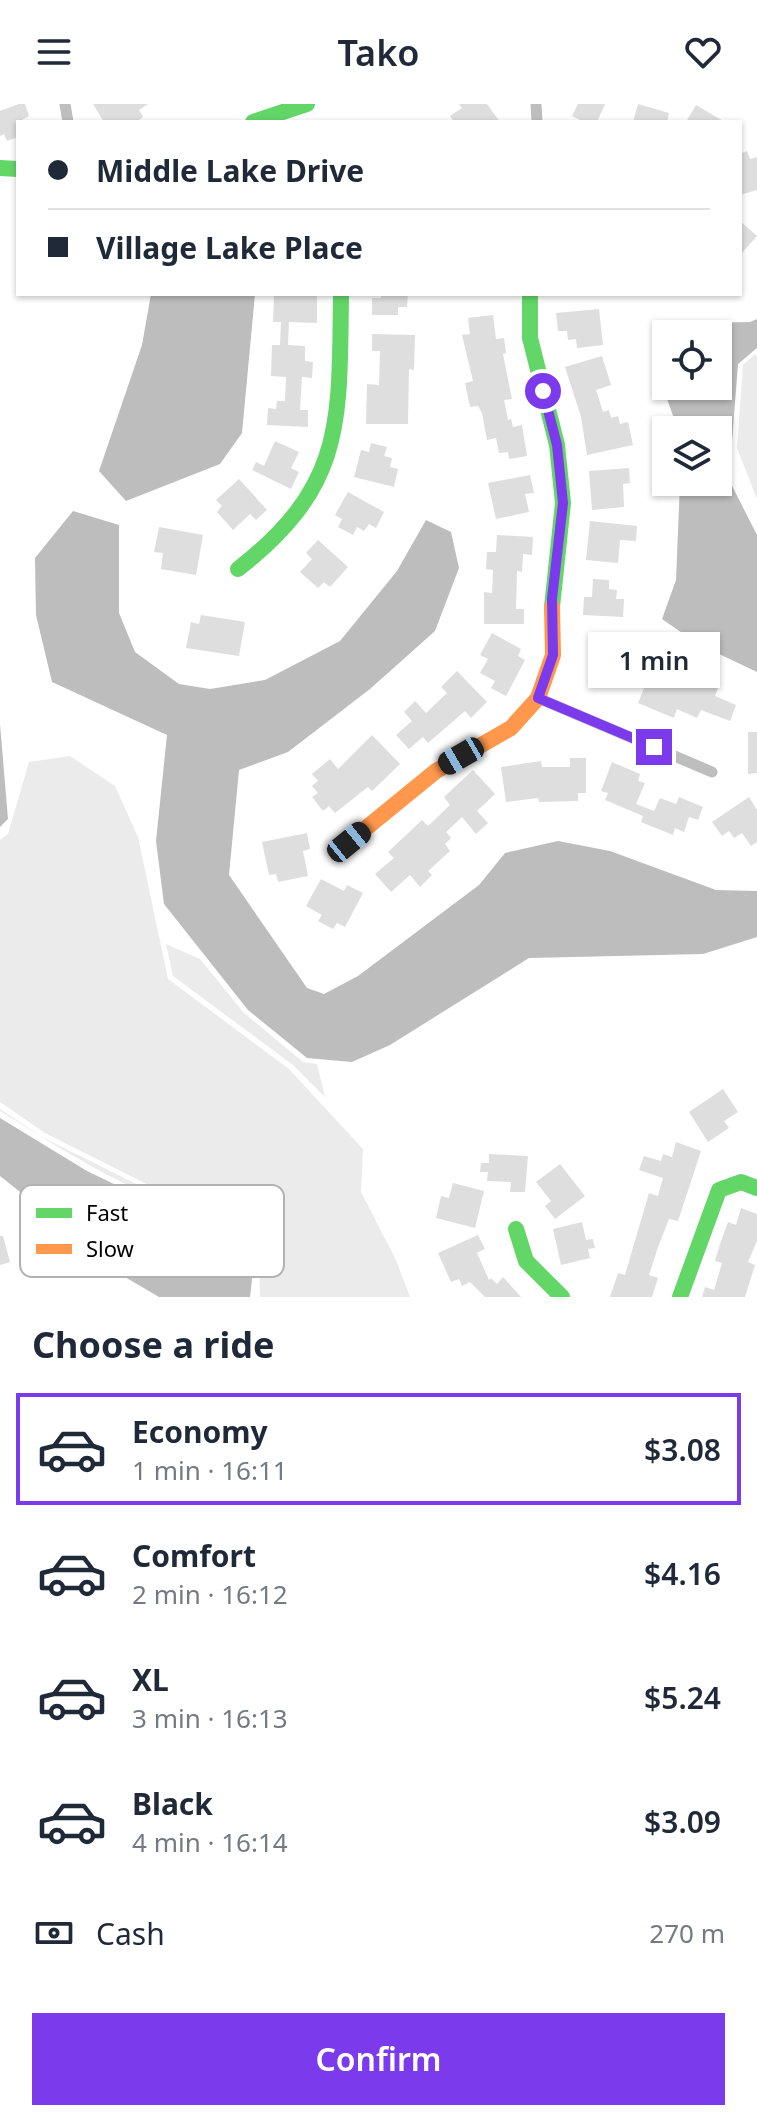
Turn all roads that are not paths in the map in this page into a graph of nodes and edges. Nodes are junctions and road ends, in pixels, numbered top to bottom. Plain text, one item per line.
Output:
1 (307, 104) edge
2 (259, 120) edge
3 (341, 296) edge
4 (530, 296) edge
5 (238, 569) dead end
6 (538, 698) junction
7 (712, 772) dead end
8 (349, 842) dead end
9 (757, 1188) edge
10 (516, 1229) dead end
11 (562, 1297) edge
12 (680, 1297) edge

1 - 2 street
3 - 5 street
4 - 6 street
6 - 7 street
6 - 8 street
9 - 12 street
10 - 11 street

